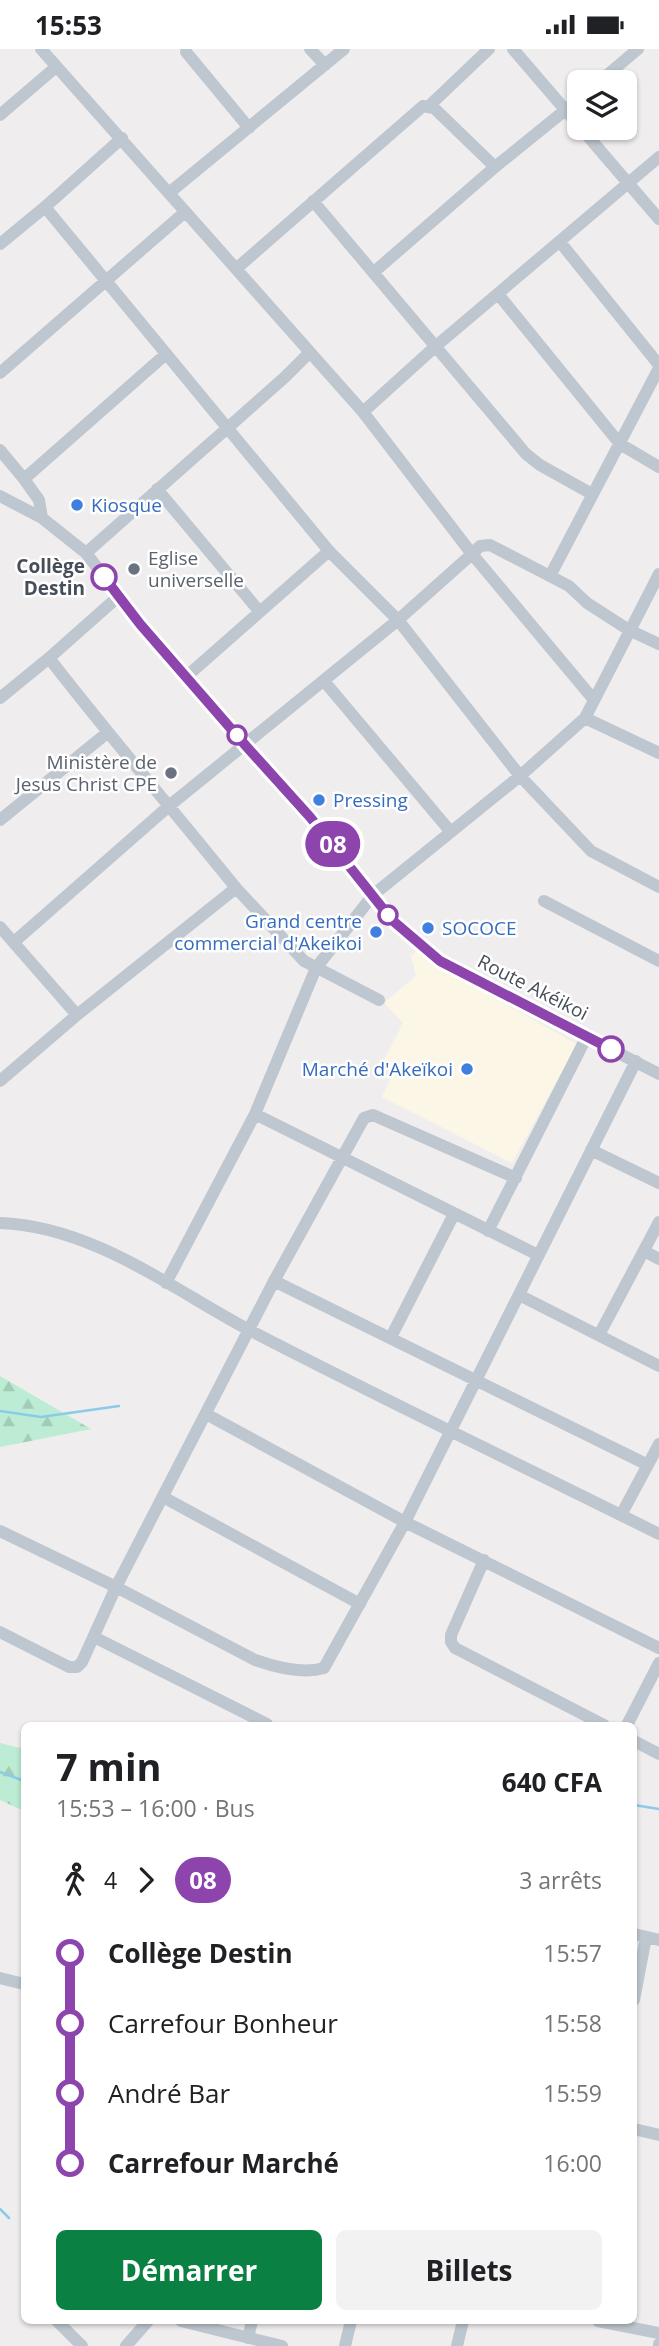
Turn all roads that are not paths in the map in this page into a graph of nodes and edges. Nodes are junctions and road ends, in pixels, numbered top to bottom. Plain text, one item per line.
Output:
1 (41, 49) edge
2 (310, 49) edge
3 (344, 49) edge
4 (489, 49) edge
5 (513, 49) edge
6 (638, 49) edge
7 (186, 52) dead end
8 (325, 65) junction
9 (56, 67) junction
10 (613, 70) edge
11 (429, 106) junction
12 (565, 111) junction
13 (0, 115) edge
14 (250, 128) junction
15 (122, 138) junction
16 (659, 157) edge
17 (495, 167) junction
18 (628, 184) junction
19 (169, 193) junction
20 (313, 201) junction
21 (46, 207) junction
22 (186, 212) junction
23 (659, 219) edge
24 (560, 242) junction
25 (0, 244) edge
26 (237, 268) junction
27 (374, 272) junction
28 (107, 280) junction
29 (498, 294) junction
30 (436, 346) junction
31 (309, 353) junction
32 (166, 354) junction
33 (659, 366) edge
34 (0, 373) edge
35 (363, 412) junction
36 (226, 428) junction
37 (620, 444) junction
38 (0, 450) edge
39 (659, 467) edge
40 (24, 479) junction
41 (157, 489) junction
42 (592, 494) junction
43 (0, 496) edge
44 (42, 518) junction
45 (329, 551) junction
46 (86, 553) junction
47 (472, 554) junction
48 (659, 574) edge
49 (550, 576) junction
50 (119, 596) junction
51 (259, 611) junction
52 (398, 620) junction
53 (629, 630) junction
54 (659, 644) edge
55 (49, 658) junction
56 (187, 676) junction
57 (324, 681) junction
58 (0, 698) edge
59 (594, 700) junction
60 (585, 718) junction
61 (107, 733) junction
62 (246, 746) junction
63 (659, 753) edge
64 (520, 776) junction
65 (169, 806) junction
66 (0, 820) edge
67 (450, 831) junction
68 (659, 887) edge
69 (236, 888) junction
70 (373, 895) junction
71 (544, 901) dead end
72 (0, 926) edge
73 (14, 942) junction
74 (659, 961) edge
75 (316, 968) junction
76 (379, 1000) dead end
77 (77, 1015) junction
78 (587, 1036) junction
79 (636, 1061) junction
80 (659, 1074) edge
81 (1, 1079) edge
82 (255, 1114) junction
83 (591, 1150) junction
84 (340, 1158) junction
85 (516, 1178) junction
86 (659, 1184) edge
87 (454, 1214) junction
88 (659, 1222) edge
89 (0, 1223) edge
90 (488, 1231) junction
91 (644, 1251) junction
92 (538, 1255) junction
93 (659, 1259) edge
94 (274, 1281) junction
95 (166, 1283) junction
96 (519, 1295) junction
97 (249, 1330) junction
98 (599, 1335) junction
99 (391, 1337) junction
100 (659, 1366) edge
101 (476, 1379) junction
102 (206, 1414) junction
103 (450, 1430) junction
104 (659, 1444) edge
105 (648, 1465) junction
106 (163, 1497) junction
107 (621, 1515) junction
108 (405, 1522) junction
109 (0, 1531) edge
110 (659, 1534) edge
111 (484, 1560) junction
112 (116, 1587) junction
113 (360, 1604) junction
114 (0, 1632) edge
115 (94, 1636) junction
116 (659, 1648) edge
117 (659, 1663) edge
118 (263, 1722) edge
119 (598, 1722) edge
120 (629, 1722) edge
121 (637, 1742) edge
122 (659, 1753) edge
123 (646, 1937) edge
124 (0, 1978) edge
125 (21, 1983) edge
126 (637, 1984) edge
127 (637, 2130) edge
128 (659, 2135) edge
129 (60, 2324) edge
130 (145, 2324) edge
131 (193, 2324) edge
132 (251, 2324) edge
133 (350, 2324) edge
134 (462, 2324) edge
135 (613, 2324) edge
136 (659, 2333) edge
137 (248, 2338) junction
138 (82, 2346) edge
139 (126, 2346) edge
140 (282, 2346) edge
141 (345, 2346) edge
142 (457, 2346) edge

1 - 9 street
2 - 8 street
3 - 8 street
4 - 11 street
5 - 12 street
6 - 10 street
7 - 14 street
8 - 14 street
9 - 13 street
9 - 15 street
11 - 17 street
11 - 20 street
12 - 17 street
12 - 18 street
14 - 19 street
15 - 19 street
15 - 21 street
16 - 18 street
17 - 27 street
18 - 23 street
18 - 24 street
19 - 22 street
20 - 26 street
20 - 27 street
21 - 25 street
21 - 28 street
22 - 26 street
22 - 28 street
24 - 29 street
24 - 33 street
26 - 31 street
27 - 30 street
28 - 32 street
28 - 34 street
29 - 30 street
29 - 37 street
30 - 35 street
30 - 42 street
31 - 35 street
31 - 36 street
32 - 36 street
32 - 40 street
33 - 37 street
35 - 47 street
36 - 41 street
36 - 45 street
37 - 39 street
37 - 42 street
38 - 40 street
40 - 44 street
41 - 46 street
41 - 51 street
42 - 49 street
43 - 44 street, Route Akéikoi
44 - 46 street, Route Akéikoi
45 - 51 street
45 - 52 street
46 - 50 street, Route Akéikoi
47 - 49 street
47 - 52 street
47 - 59 street
48 - 53 street
49 - 53 street
50 - 55 street
50 - 56 street, Route Akéikoi
51 - 56 street
52 - 57 street
52 - 64 street
53 - 54 street
53 - 59 street
55 - 58 street
55 - 61 street
56 - 62 street, Route Akéikoi
57 - 62 street
57 - 67 street
59 - 60 street
60 - 63 street
60 - 64 street
61 - 65 street
61 - 66 street
62 - 65 street
62 - 70 street, Route Akéikoi
64 - 67 street
64 - 68 street
65 - 69 street
65 - 73 street
67 - 70 street
69 - 75 street
69 - 77 street
70 - 75 street
70 - 78 street, Route Akéikoi
71 - 74 street
72 - 73 street
73 - 77 street
75 - 76 street
75 - 82 street
77 - 81 street
78 - 79 street, Route Akéikoi
78 - 85 street
79 - 80 street, Route Akéikoi
79 - 83 street
82 - 84 street
82 - 95 street
83 - 86 street
83 - 92 street
84 - 85 street
84 - 87 street
84 - 94 street
85 - 90 street
87 - 90 street
87 - 99 street
88 - 91 street
89 - 95 street
90 - 92 street
91 - 93 street
91 - 98 street
92 - 96 street
94 - 97 street
94 - 99 street
95 - 97 street
96 - 98 street
96 - 101 street
97 - 102 street
97 - 103 street
98 - 100 street
99 - 101 street
101 - 103 street
101 - 105 street
102 - 106 street
102 - 108 street
103 - 107 street
103 - 108 street
104 - 105 street
105 - 107 street
106 - 112 street
106 - 113 street
107 - 110 street
108 - 111 street
108 - 113 street
109 - 112 street
111 - 116 street
111 - 119 street
112 - 113 street
112 - 115 street
114 - 115 street
115 - 118 street
117 - 120 street
121 - 122 street
123 - 126 street
124 - 125 street
127 - 128 street
129 - 138 street
130 - 139 street
131 - 137 street
132 - 137 street
133 - 141 street
134 - 142 street
135 - 136 street
137 - 140 street

